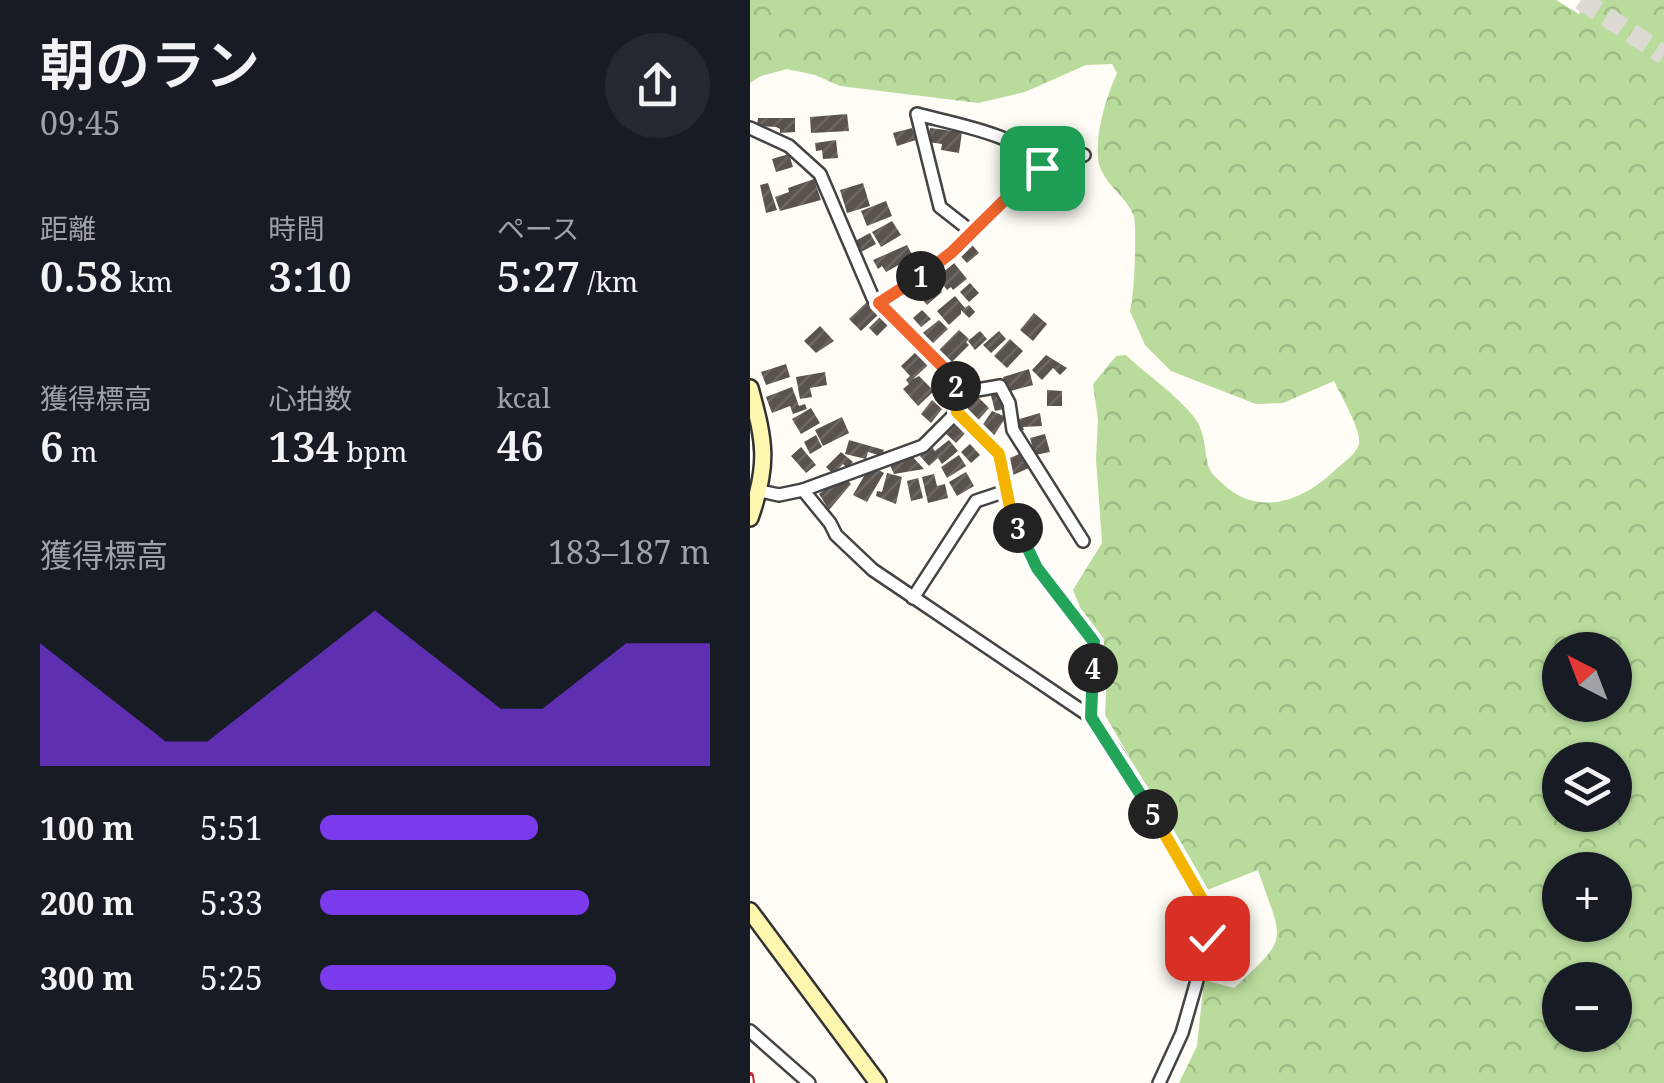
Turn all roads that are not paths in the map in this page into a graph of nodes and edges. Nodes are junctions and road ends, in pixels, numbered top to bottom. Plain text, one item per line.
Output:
1 (750, 128) edge
2 (1084, 154) dead end
3 (1042, 168) junction
4 (972, 232) junction
5 (879, 303) junction
6 (750, 388) edge
7 (960, 393) junction
8 (957, 412) junction
9 (803, 490) junction
10 (760, 491) junction
11 (1006, 491) junction
12 (750, 518) edge
13 (1082, 542) dead end
14 (914, 598) junction
15 (1091, 717) junction
16 (750, 911) edge
17 (750, 1031) edge
18 (809, 1083) edge
19 (878, 1083) edge
20 (1159, 1083) edge

1 - 5 street
2 - 3 street
3 - 4 street
3 - 4 street
4 - 5 street
5 - 7 street
6 - 10 main road
7 - 8 street
7 - 13 street
8 - 9 street
8 - 11 street
9 - 10 street
9 - 14 street
10 - 12 main road
11 - 14 street
11 - 15 street
14 - 15 street
15 - 20 street
16 - 19 main road
17 - 18 street

